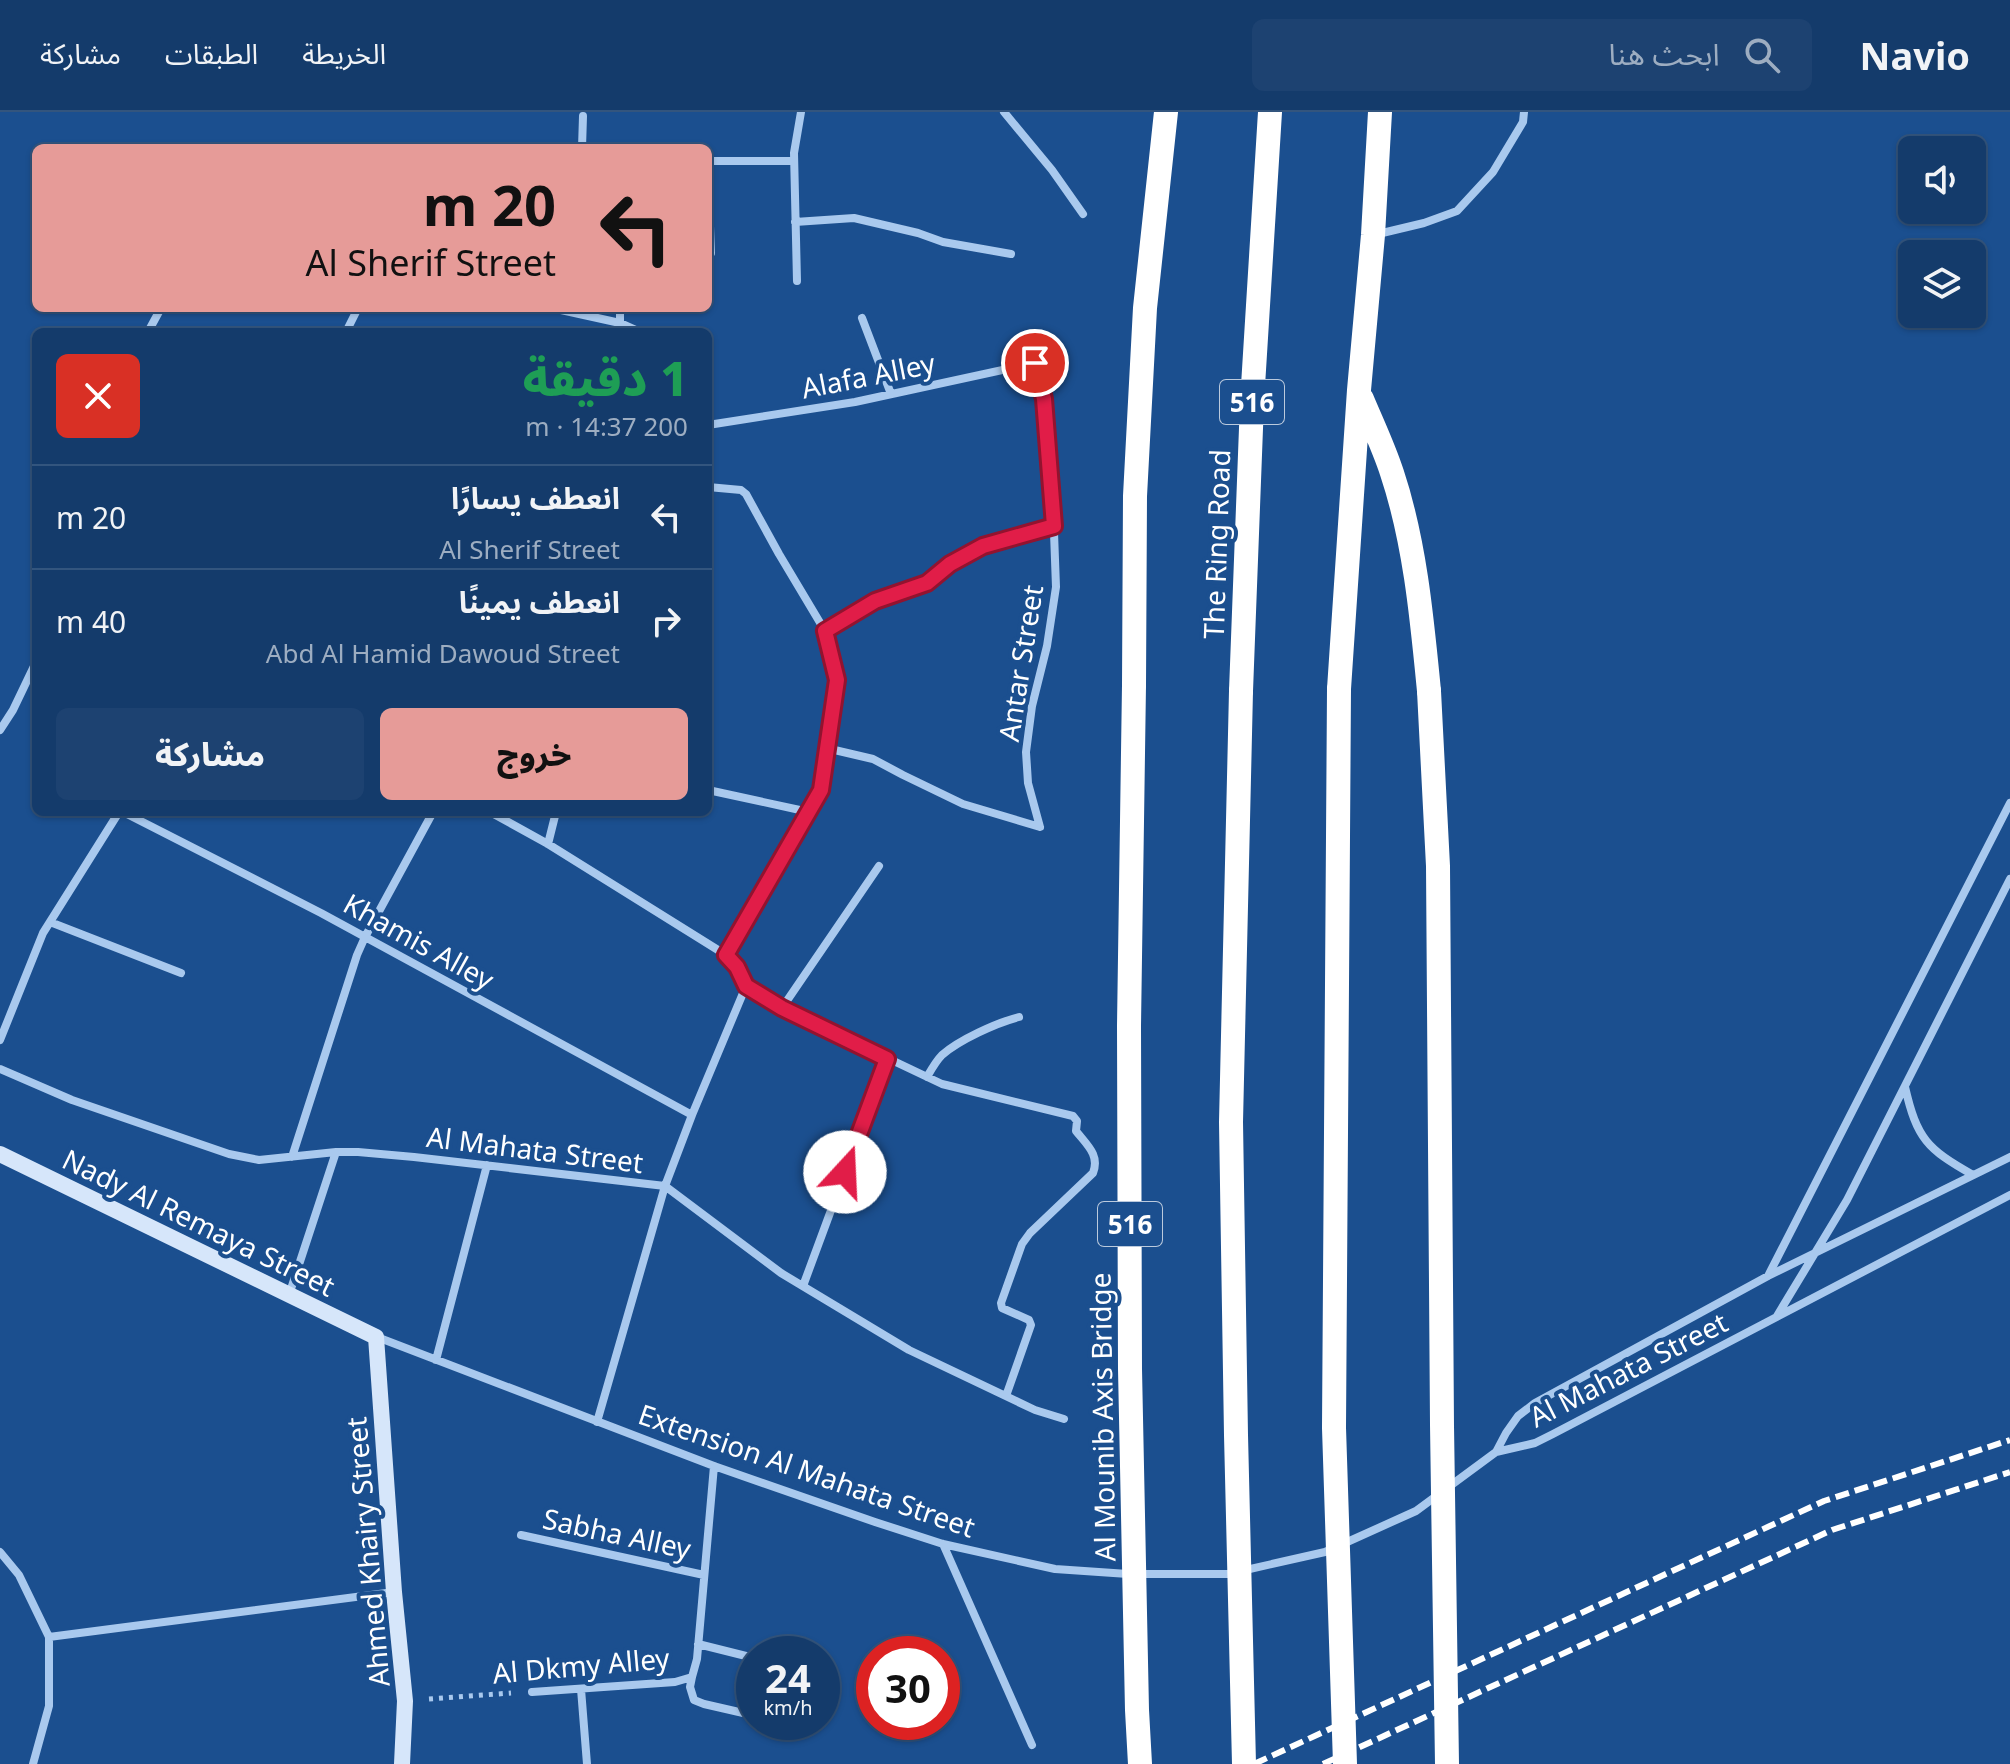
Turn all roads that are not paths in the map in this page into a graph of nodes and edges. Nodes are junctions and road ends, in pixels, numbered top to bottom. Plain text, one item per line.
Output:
1 (801, 112) edge
2 (1004, 112) edge
3 (1166, 112) edge
4 (1270, 112) edge
5 (1380, 112) edge
6 (1524, 112) edge
7 (583, 116) dead end
8 (582, 144) edge
9 (712, 161) edge
10 (794, 161) junction
11 (1083, 214) dead end
12 (795, 222) junction
13 (1373, 235) junction
14 (1011, 254) dead end
15 (797, 281) dead end
16 (570, 312) edge
17 (620, 312) edge
18 (862, 318) dead end
19 (620, 323) junction
20 (631, 328) edge
21 (1035, 363) joint
22 (1359, 390) junction
23 (891, 394) junction
24 (712, 424) edge
25 (712, 487) edge
26 (1054, 526) junction
27 (825, 631) junction
28 (32, 670) edge
29 (0, 730) edge
30 (826, 748) junction
31 (712, 791) edge
32 (2010, 803) edge
33 (809, 812) junction
34 (118, 816) edge
35 (129, 816) edge
36 (431, 816) edge
37 (497, 816) edge
38 (555, 816) edge
39 (548, 844) junction
40 (879, 866) dead end
41 (2010, 879) edge
42 (50, 922) junction
43 (365, 937) junction
44 (726, 955) junction
45 (181, 973) dead end
46 (746, 986) junction
47 (782, 1008) junction
48 (1019, 1017) dead end
49 (0, 1040) edge
50 (887, 1059) junction
51 (0, 1069) edge
52 (927, 1077) junction
53 (1905, 1087) junction
54 (692, 1115) junction
55 (336, 1152) junction
56 (0, 1154) edge
57 (292, 1157) junction
58 (2010, 1157) edge
59 (487, 1165) junction
60 (1973, 1175) junction
61 (665, 1186) junction
62 (2010, 1195) edge
63 (1813, 1255) junction
64 (1768, 1276) junction
65 (803, 1286) junction
66 (289, 1295) junction
67 (1777, 1316) junction
68 (376, 1337) junction
69 (436, 1360) junction
70 (1006, 1396) junction
71 (1064, 1419) dead end
72 (597, 1422) junction
73 (1496, 1452) junction
74 (714, 1466) junction
75 (521, 1535) dead end
76 (943, 1544) junction
77 (0, 1552) edge
78 (704, 1575) junction
79 (394, 1592) junction
80 (49, 1637) junction
81 (698, 1644) junction
82 (736, 1654) edge
83 (692, 1677) junction
84 (581, 1689) junction
85 (532, 1692) road end
86 (736, 1711) edge
87 (1032, 1745) dead end
88 (33, 1764) edge
89 (402, 1764) edge
90 (587, 1764) edge
91 (1140, 1764) edge
92 (1244, 1764) edge
93 (1345, 1764) edge
94 (1447, 1764) edge

1 - 10 street
2 - 11 street
3 - 91 highway, Al Mounib Axis Bridge / 516, bridge
4 - 92 highway, The Ring Road / 516, bridge
5 - 13 highway
6 - 13 street
7 - 8 street
9 - 10 street
10 - 12 street
12 - 14 street
12 - 15 street
13 - 22 highway
16 - 19 street
17 - 19 street
18 - 23 street
19 - 20 street
21 - 23 street, Alafa Alley
21 - 26 street, Antar Street
22 - 93 highway, bridge
22 - 94 highway, bridge
23 - 24 street, Alafa Alley
25 - 27 street
26 - 27 street
26 - 30 street, Antar Street
27 - 30 street
28 - 29 street
30 - 33 street
31 - 33 street
32 - 64 street
33 - 44 street
34 - 42 street
35 - 43 street, Khamis Alley
36 - 43 street
37 - 39 street
38 - 39 street
39 - 44 street
40 - 47 street
41 - 53 street
42 - 45 street
42 - 49 street
43 - 54 street, Khamis Alley
43 - 57 street
44 - 46 street
46 - 47 street
46 - 54 street
47 - 50 street
48 - 52 street
50 - 52 street
50 - 65 street
51 - 57 street, Al Mahata Street
52 - 70 street
53 - 60 street
53 - 63 street
54 - 61 street
55 - 57 street, Al Mahata Street
55 - 59 street, Al Mahata Street
55 - 66 street
56 - 66 main road, Nady Al Remaya Street
58 - 60 street, Al Mahata Street
59 - 61 street, Al Mahata Street
59 - 69 street
60 - 63 street, Al Mahata Street
61 - 65 street, Al Mahata Street
61 - 72 street
62 - 67 street, Al Mahata Street
63 - 64 street, Al Mahata Street
63 - 67 street
64 - 73 street, Al Mahata Street
65 - 70 street, Al Mahata Street
66 - 68 main road, Nady Al Remaya Street
67 - 73 street, Al Mahata Street
68 - 69 street, Extension Al Mahata Street
68 - 79 main road, Ahmed Khairy Street
69 - 72 street, Extension Al Mahata Street
70 - 71 street, Al Mahata Street
72 - 74 street, Extension Al Mahata Street
73 - 76 street, Extension Al Mahata Street
74 - 76 street, Extension Al Mahata Street
74 - 78 street, Al Dkmy Alley
75 - 78 street, Sabha Alley
76 - 87 street
77 - 80 street
78 - 81 street, Al Dkmy Alley
79 - 80 street
79 - 89 main road, Ahmed Khairy Street
80 - 88 street
81 - 82 street
81 - 83 street, Al Dkmy Alley
83 - 84 street, Al Dkmy Alley
83 - 86 street
84 - 85 street, Al Dkmy Alley
84 - 90 street

